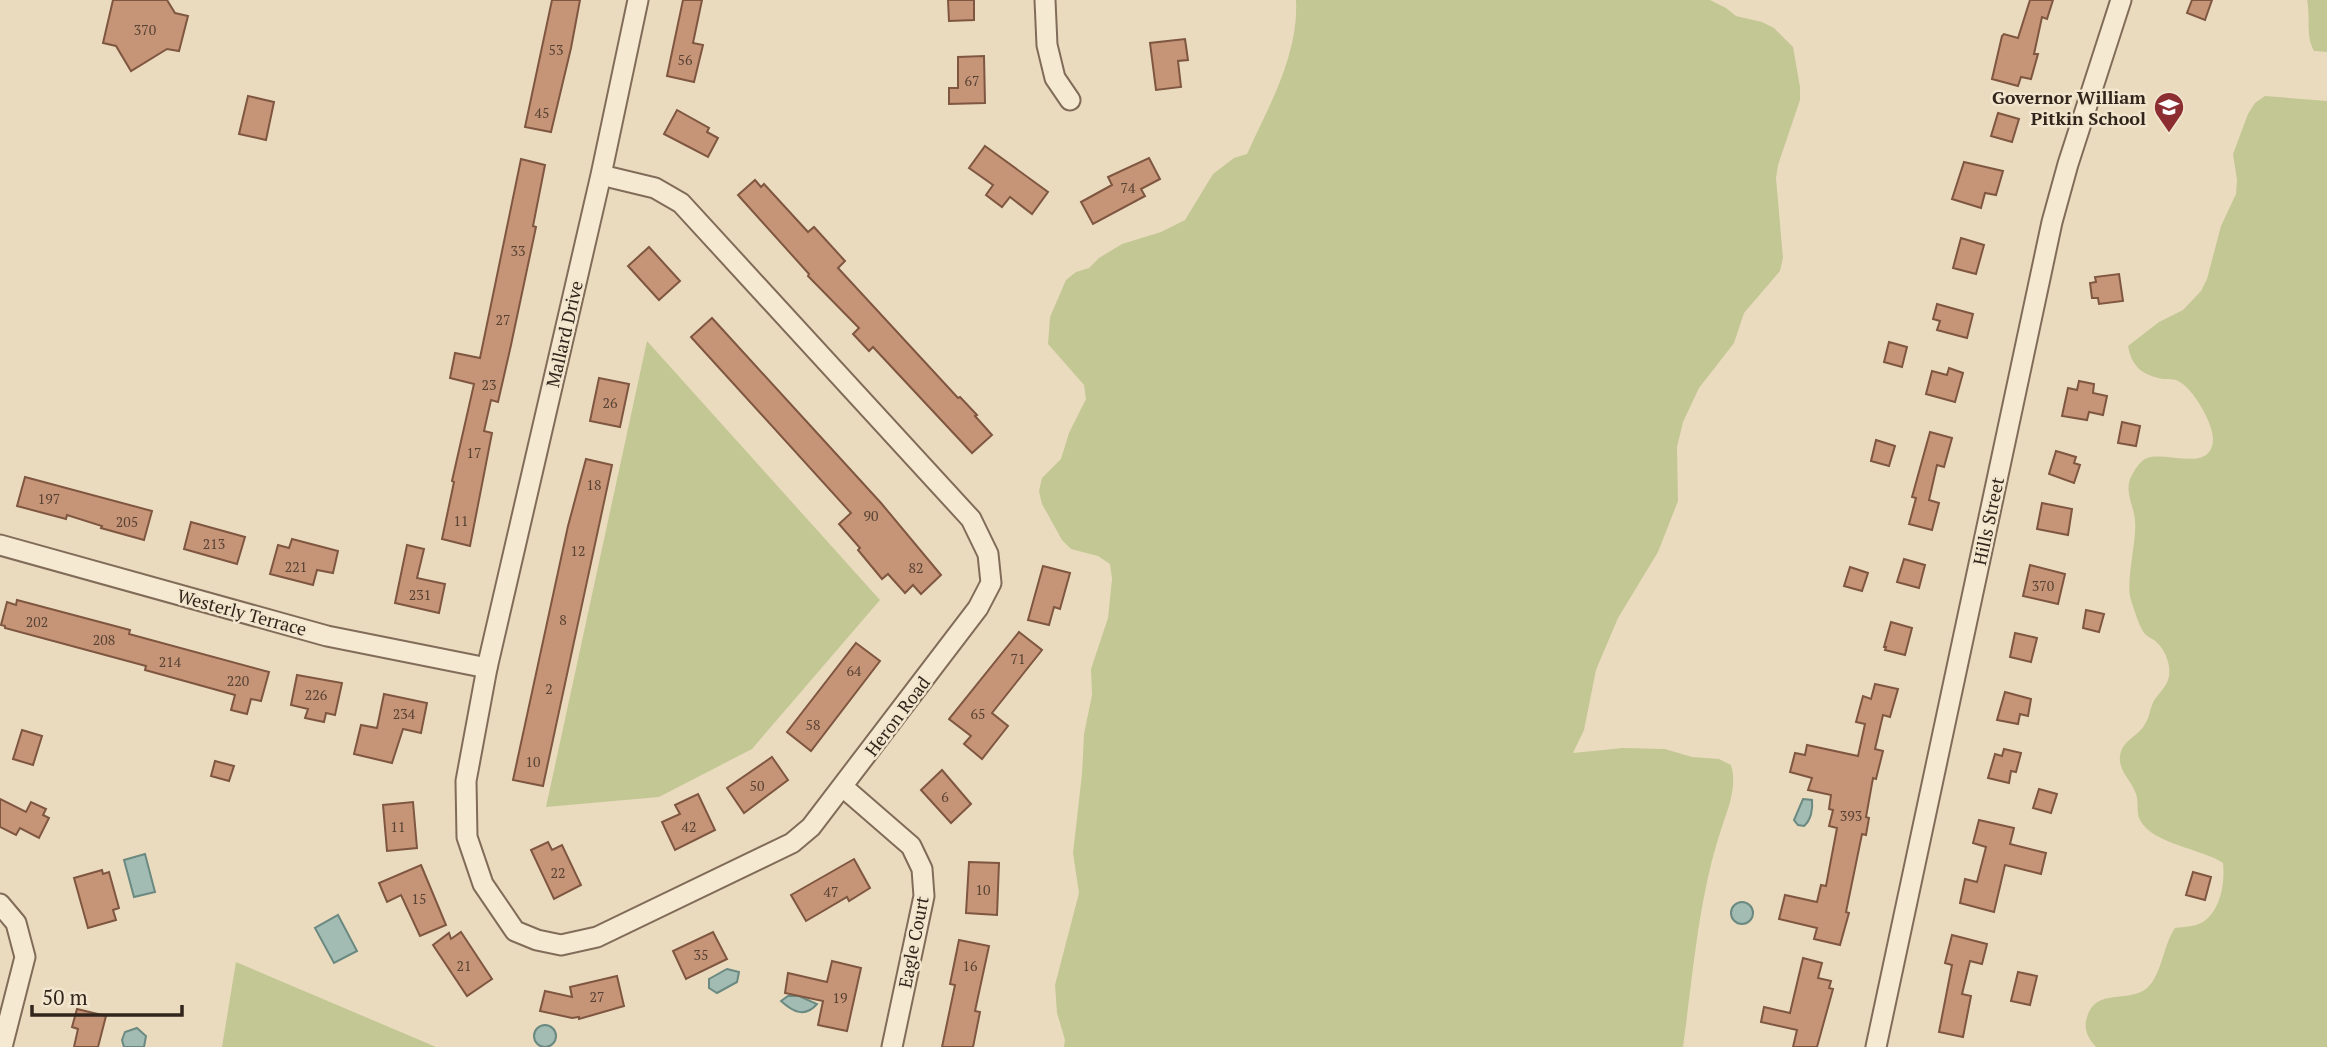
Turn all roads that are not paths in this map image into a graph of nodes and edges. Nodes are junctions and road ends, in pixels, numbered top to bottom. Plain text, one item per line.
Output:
1 (638, 0) edge
2 (1045, 0) edge
3 (2121, 0) edge
4 (1070, 100) dead end
5 (601, 175) junction
6 (0, 545) edge
7 (487, 668) junction
8 (842, 787) junction
9 (0, 904) edge
10 (2, 1047) edge
11 (892, 1047) edge
12 (1876, 1047) edge

1 - 5 street, Mallard Drive
2 - 4 street
3 - 12 street, Hills Street
5 - 7 street, Mallard Drive
5 - 8 street, Heron Road
6 - 7 street, Westerly Terrace
7 - 8 street, Heron Road
8 - 11 street, Eagle Court
9 - 10 street

